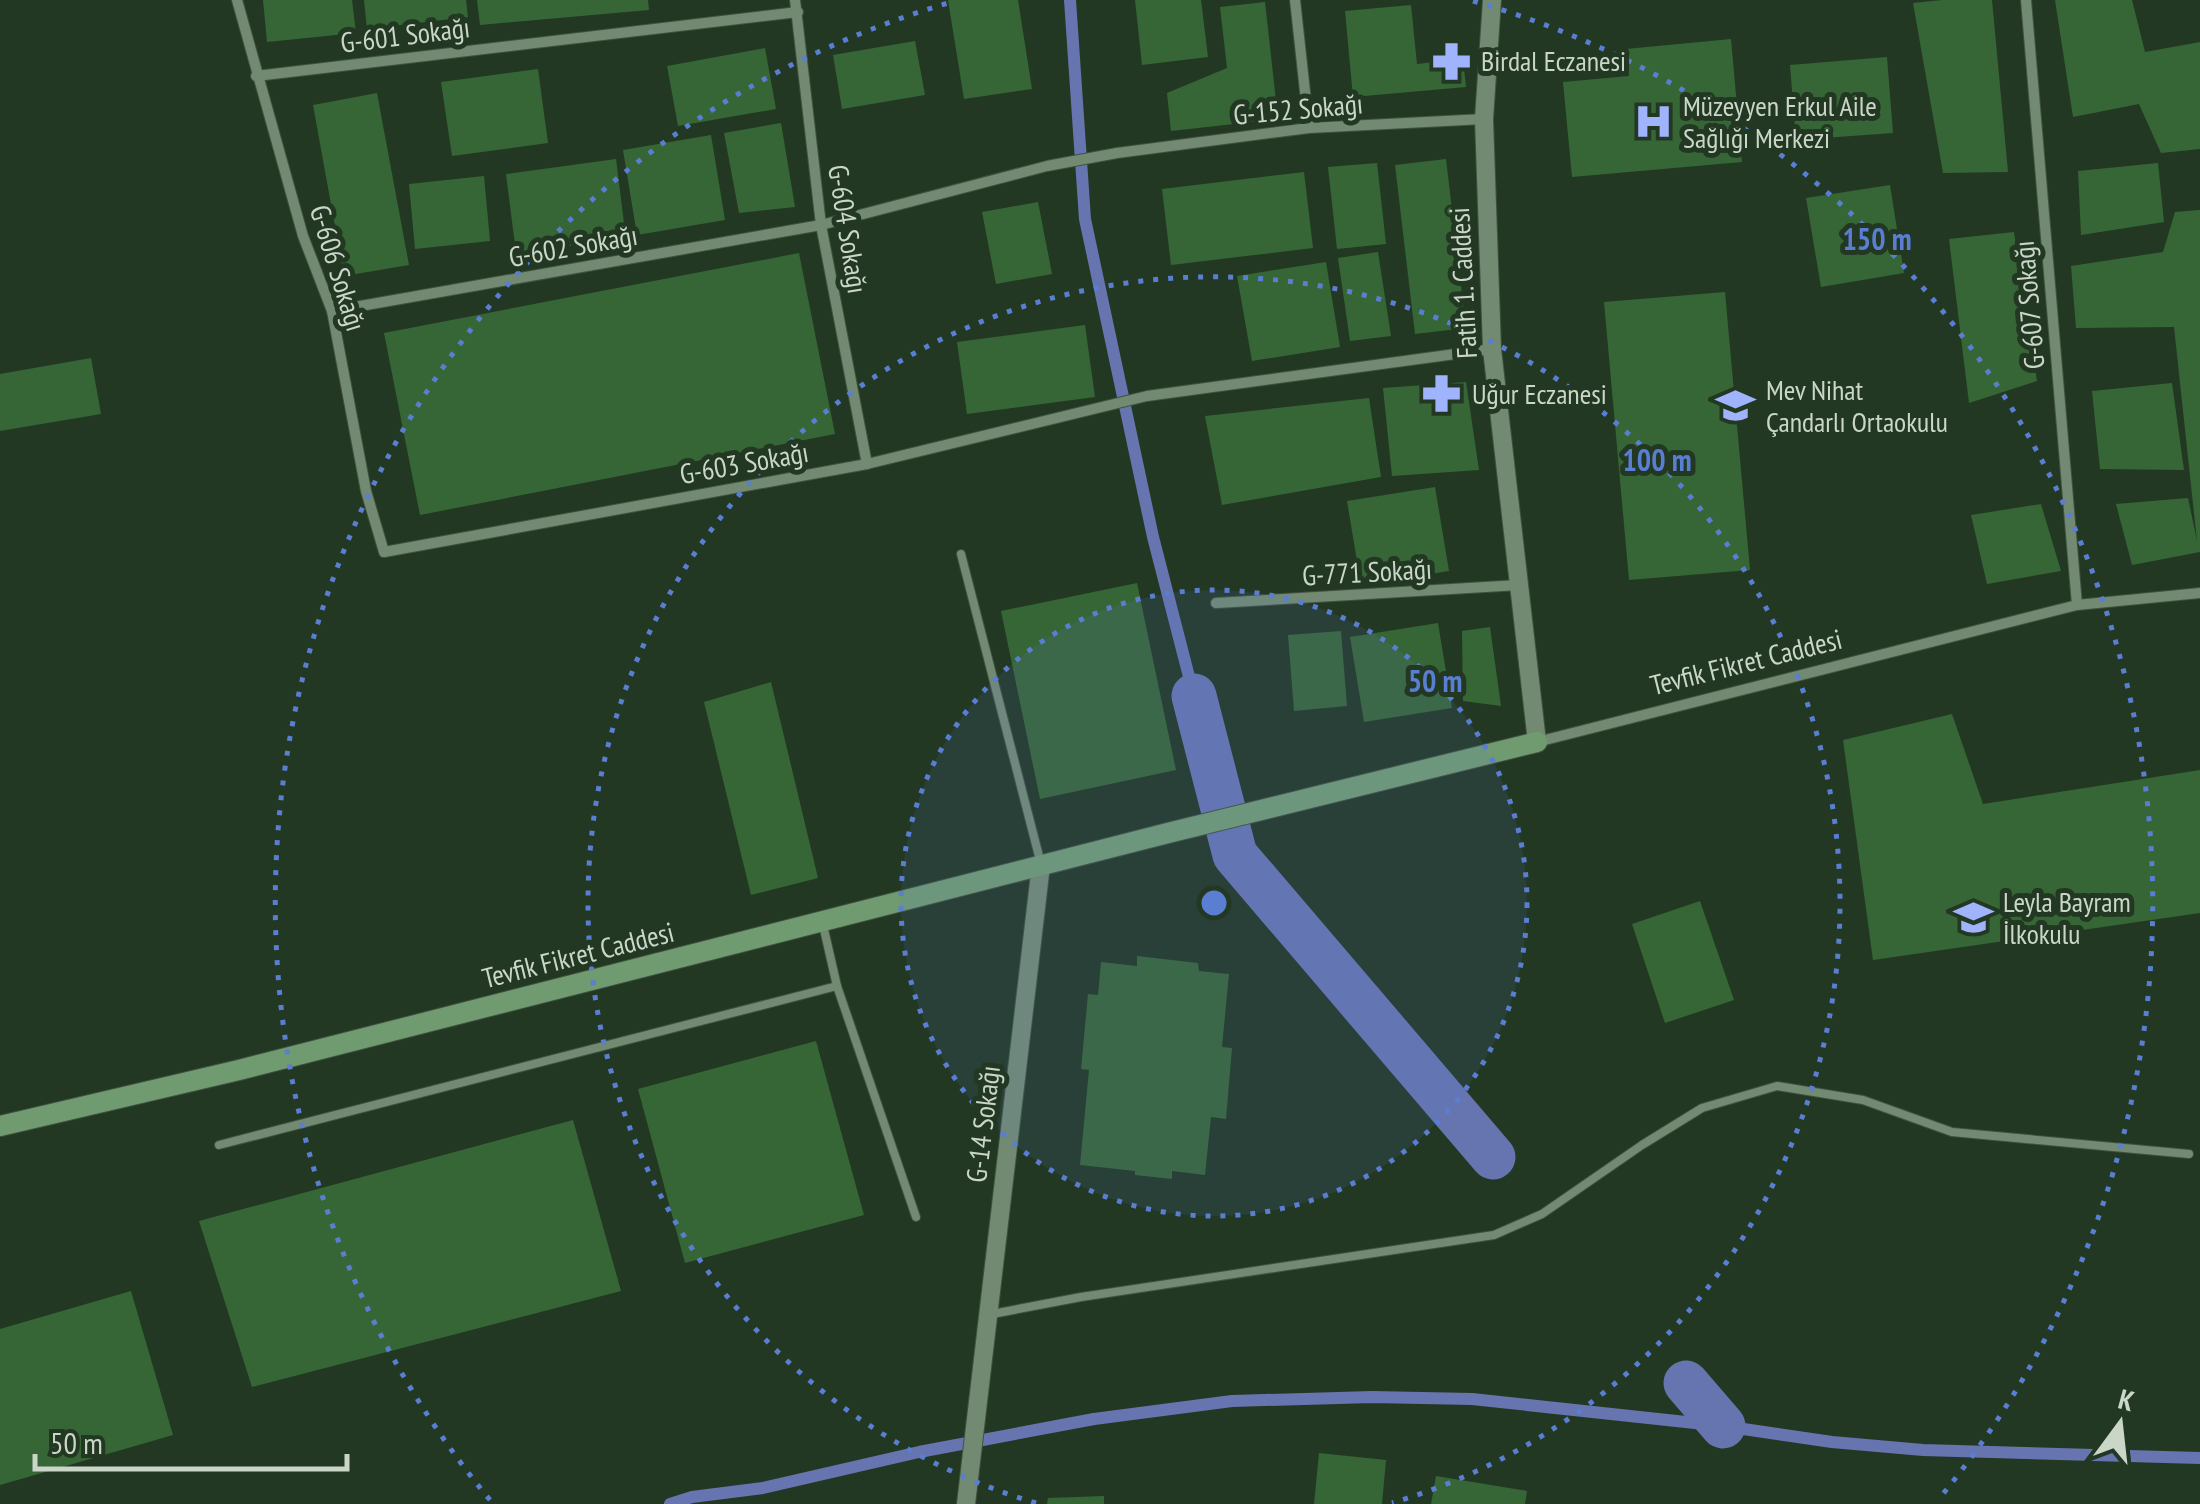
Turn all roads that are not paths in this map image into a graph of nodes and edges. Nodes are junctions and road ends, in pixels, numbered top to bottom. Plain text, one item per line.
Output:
1 (237, 0) edge
2 (1295, 0) edge
3 (1492, 0) edge
4 (2026, 0) edge
5 (797, 6) edge
6 (256, 76) junction
7 (1484, 118) junction
8 (1309, 128) junction
9 (822, 225) junction
10 (332, 310) junction
11 (1492, 349) junction
12 (867, 464) junction
13 (384, 552) joint
14 (961, 554) dead end
15 (1520, 586) junction
16 (2200, 592) edge
17 (1216, 604) dead end
18 (2077, 606) junction
19 (1538, 742) junction
20 (1042, 865) junction
21 (822, 922) junction
22 (837, 986) junction
23 (0, 1126) edge
24 (219, 1145) dead end
25 (2188, 1154) dead end
26 (916, 1217) dead end
27 (987, 1316) junction
28 (966, 1504) edge

1 - 6 street, G-606 Sokağı
2 - 8 street
3 - 7 street, Fatih 1. Caddesi
4 - 18 street, G-607 Sokağı
5 - 6 street, G-601 Sokağı
5 - 9 street, G-604 Sokağı
6 - 10 street, G-606 Sokağı
7 - 8 street, G-152 Sokağı
7 - 11 street, Fatih 1. Caddesi
8 - 9 street, G-152 Sokağı
9 - 10 street, G-602 Sokağı
9 - 12 street, G-604 Sokağı
10 - 13 street, G-606 Sokağı
11 - 12 street, G-603 Sokağı
11 - 15 street, Fatih 1. Caddesi
12 - 13 street, G-603 Sokağı
14 - 20 lane
15 - 17 street, G-771 Sokağı
15 - 19 street, Fatih 1. Caddesi
16 - 18 street, Tevfik Fikret Caddesi
18 - 19 street, Tevfik Fikret Caddesi
19 - 20 main road, Tevfik Fikret Caddesi
20 - 21 main road, Tevfik Fikret Caddesi
20 - 27 street, G-14 Sokağı
21 - 22 lane
21 - 23 main road, Tevfik Fikret Caddesi
22 - 24 lane
22 - 26 lane
25 - 27 lane
27 - 28 street, G-14 Sokağı

